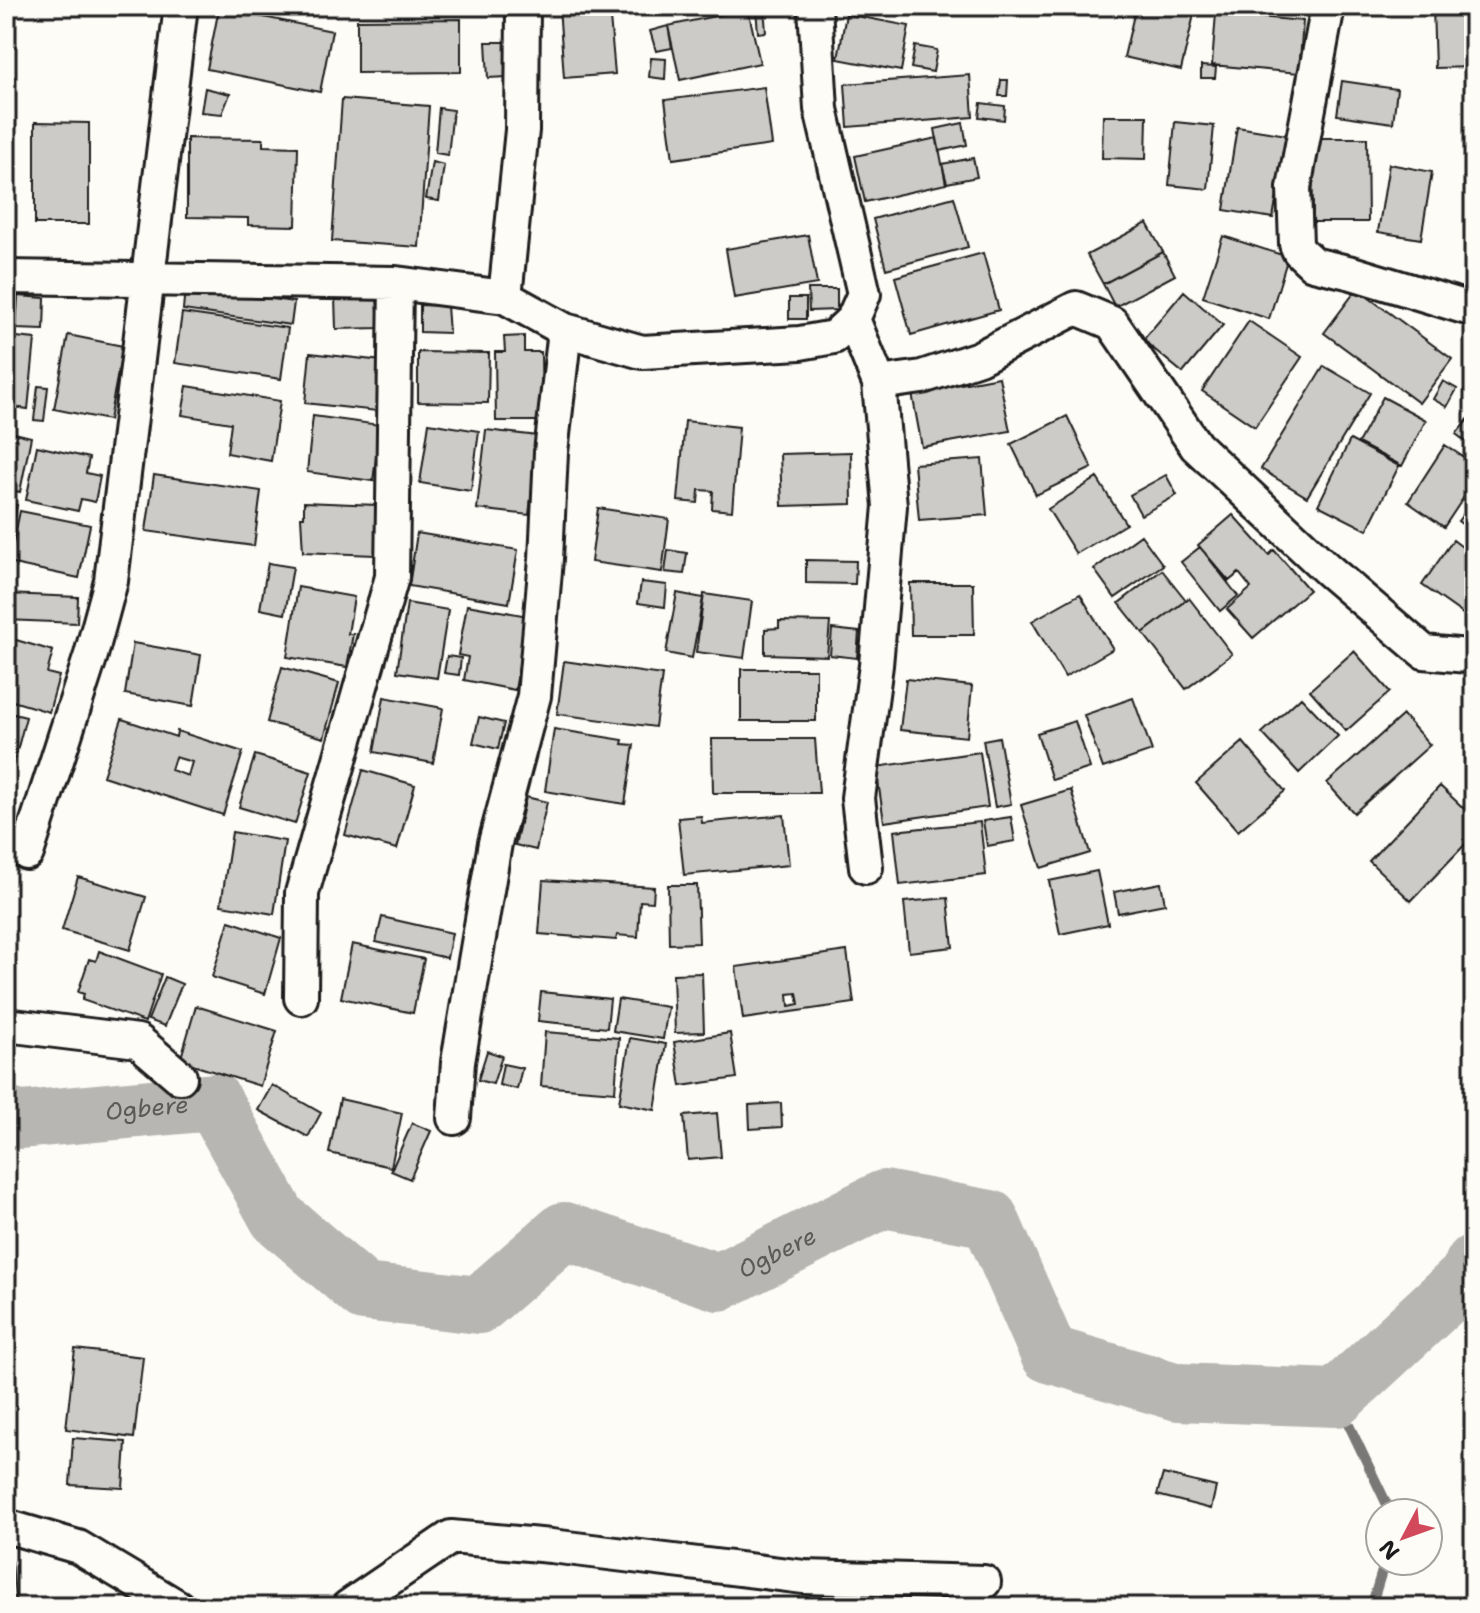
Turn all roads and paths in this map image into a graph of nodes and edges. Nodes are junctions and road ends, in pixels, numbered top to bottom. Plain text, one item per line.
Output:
1 (181, 6) edge
2 (523, 6) edge
3 (815, 6) edge
4 (1328, 6) edge
5 (6, 277) edge
6 (147, 281) junction
7 (396, 283) junction
8 (505, 297) junction
9 (1474, 310) edge
10 (853, 319) junction
11 (565, 330) junction
12 (879, 383) junction
13 (1474, 653) edge
14 (27, 853) dead end
15 (866, 867) dead end
16 (301, 998) dead end
17 (6, 1025) edge
18 (180, 1077) dead end
19 (454, 1118) dead end
20 (6, 1526) edge
21 (984, 1582) dead end
22 (178, 1607) edge
23 (348, 1607) edge

1 - 6 street
2 - 8 street
3 - 10 street
4 - 9 street
5 - 6 street
6 - 7 street
6 - 14 street
7 - 8 street
7 - 16 street
8 - 11 street
10 - 11 street
10 - 12 street
11 - 19 street
12 - 13 street
12 - 15 street
17 - 18 street
20 - 22 street
21 - 23 street

